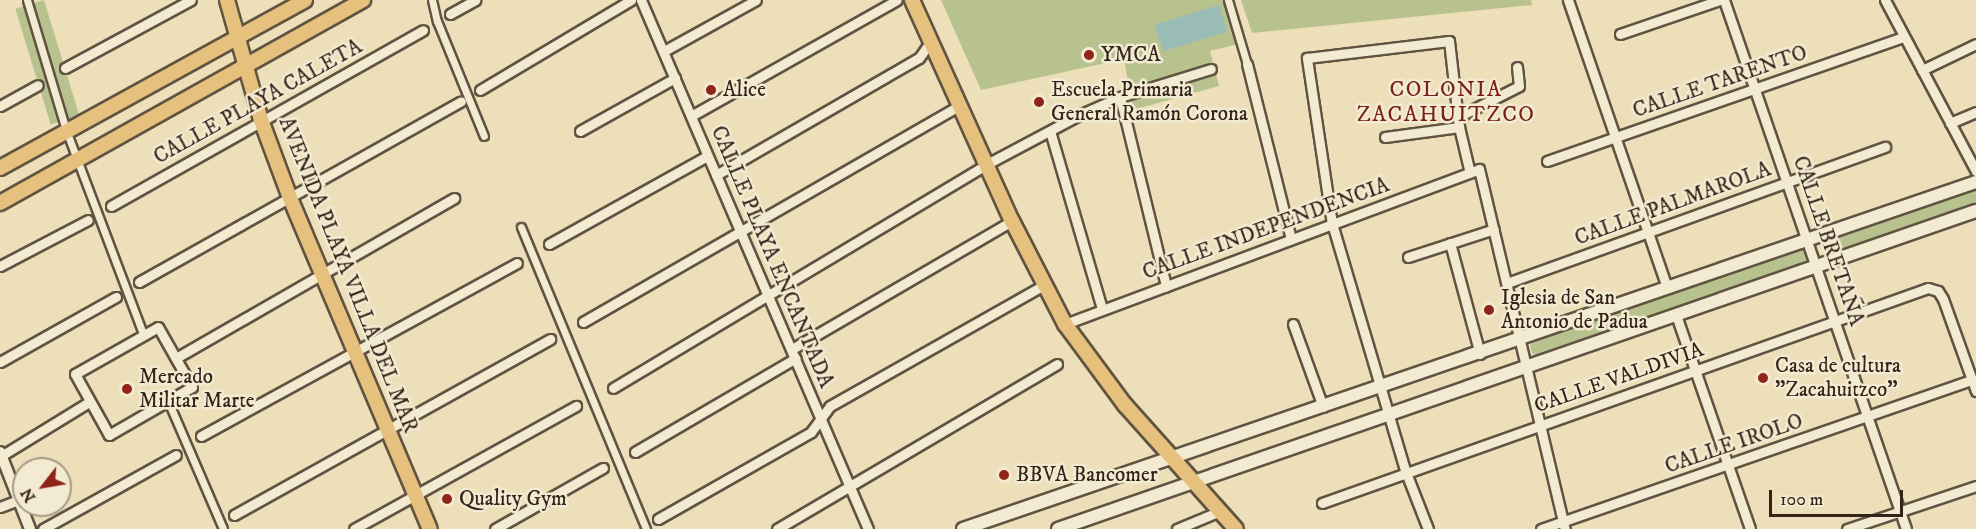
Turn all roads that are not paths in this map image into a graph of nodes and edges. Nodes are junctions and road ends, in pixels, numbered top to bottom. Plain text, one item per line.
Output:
1 (27, 0) edge
2 (190, 0) edge
3 (227, 0) edge
4 (305, 0) edge
5 (363, 0) edge
6 (432, 0) edge
7 (475, 0) edge
8 (631, 0) edge
9 (641, 0) edge
10 (756, 0) edge
11 (897, 0) edge
12 (912, 0) edge
13 (1228, 0) edge
14 (1568, 0) edge
15 (1720, 0) edge
16 (1724, 0) edge
17 (1885, 0) edge
18 (450, 14) dead end
19 (423, 30) dead end
20 (1620, 34) dead end
21 (1904, 37) junction
22 (237, 39) junction
23 (931, 41) junction
24 (1976, 44) edge
25 (664, 51) junction
26 (1247, 64) joint
27 (245, 65) junction
28 (1517, 67) dead end
29 (64, 68) dead end
30 (1211, 69) dead end
31 (1922, 70) junction
32 (675, 78) junction
33 (38, 85) dead end
34 (480, 90) dead end
35 (1755, 90) junction
36 (1120, 97) junction
37 (461, 101) dead end
38 (961, 105) junction
39 (0, 106) edge
40 (1976, 112) edge
41 (691, 116) junction
42 (1458, 117) junction
43 (261, 120) junction
44 (1950, 123) junction
45 (1459, 127) junction
46 (66, 130) junction
47 (580, 131) dead end
48 (1050, 131) junction
49 (484, 136) dead end
50 (1385, 137) dead end
51 (1615, 138) junction
52 (1885, 147) dead end
53 (707, 156) junction
54 (77, 160) junction
55 (1547, 161) dead end
56 (987, 164) junction
57 (0, 168) edge
58 (1976, 171) edge
59 (1470, 173) junction
60 (716, 176) junction
61 (1789, 181) junction
62 (1976, 182) edge
63 (290, 198) junction
64 (454, 198) dead end
65 (0, 204) edge
66 (111, 206) dead end
67 (1976, 211) edge
68 (88, 220) dead end
69 (1012, 221) junction
70 (1332, 224) junction
71 (521, 227) dead end
72 (1494, 229) junction
73 (1648, 231) junction
74 (740, 233) junction
75 (1291, 239) junction
76 (1809, 239) junction
77 (1450, 243) junction
78 (549, 244) dead end
79 (1408, 257) dead end
80 (517, 262) dead end
81 (0, 266) edge
82 (1818, 266) junction
83 (321, 275) junction
84 (139, 282) dead end
85 (1507, 283) junction
86 (1044, 285) junction
87 (1166, 286) junction
88 (1666, 287) junction
89 (769, 293) junction
90 (116, 297) dead end
91 (1102, 309) junction
92 (1676, 315) junction
93 (1837, 321) junction
94 (583, 322) dead end
95 (1065, 324) junction
96 (1293, 324) dead end
97 (144, 336) junction
98 (550, 339) dead end
99 (1520, 339) junction
100 (792, 349) junction
101 (355, 351) junction
102 (1480, 354) junction
103 (176, 358) junction
104 (796, 358) junction
105 (0, 362) edge
106 (1057, 364) dead end
107 (1527, 367) junction
108 (1696, 372) junction
109 (1972, 380) junction
110 (613, 387) dead end
111 (1380, 388) junction
112 (1976, 391) edge
113 (168, 401) junction
114 (89, 402) junction
115 (576, 406) dead end
116 (1323, 407) junction
117 (1390, 415) junction
118 (1869, 416) junction
119 (822, 418) junction
120 (1540, 424) junction
121 (389, 430) junction
122 (201, 436) dead end
123 (635, 452) dead end
124 (1, 454) edge
125 (176, 456) dead end
126 (1173, 456) junction
127 (1728, 465) junction
128 (603, 468) dead end
129 (1405, 470) junction
130 (1195, 482) junction
131 (12, 484) edge
132 (850, 485) junction
133 (1976, 486) edge
134 (416, 495) junction
135 (1322, 503) dead end
136 (1220, 511) junction
137 (1900, 511) junction
138 (234, 515) dead end
139 (658, 519) dead end
140 (1085, 525) edge
141 (1564, 525) edge
142 (44, 529) edge
143 (223, 529) edge
144 (354, 529) edge
145 (430, 529) edge
146 (495, 529) edge
147 (646, 529) edge
148 (777, 529) edge
149 (868, 529) edge
150 (963, 529) edge
151 (1058, 529) edge
152 (1177, 529) edge
153 (1236, 529) edge
154 (1428, 529) edge
155 (1541, 529) edge
156 (1750, 529) edge
157 (1847, 529) edge
158 (1906, 529) edge

1 - 46 street
2 - 29 street
3 - 22 main road, AVENIDA PLAYA VILLA DEL MAR
4 - 22 main road
5 - 27 main road
6 - 49 street
7 - 18 street
8 - 34 street
9 - 25 street, CALLE PLAYA ENCANTADA
10 - 25 street
11 - 41 street
12 - 23 main road
13 - 26 street
14 - 51 street
15 - 20 street
16 - 35 street, CALLE BRETAÑA
17 - 21 street
19 - 43 street, CALLE PLAYA CALETA
21 - 31 street
21 - 35 street, CALLE TARENTO
22 - 27 main road, AVENIDA PLAYA VILLA DEL MAR
22 - 46 main road
23 - 38 main road
23 - 60 street
24 - 31 street
25 - 32 street, CALLE PLAYA ENCANTADA
26 - 75 street
27 - 43 main road, AVENIDA PLAYA VILLA DEL MAR
27 - 54 main road
28 - 42 street
30 - 36 street
31 - 44 street
32 - 41 street, CALLE PLAYA ENCANTADA
32 - 47 street
33 - 39 street
35 - 51 street, CALLE TARENTO
35 - 61 street, CALLE BRETAÑA
36 - 48 street
36 - 87 street
37 - 63 street
38 - 56 main road
38 - 74 street
40 - 44 street
41 - 53 street, CALLE PLAYA ENCANTADA
42 - 45 street
42 - 70 street
43 - 63 main road, AVENIDA PLAYA VILLA DEL MAR
43 - 66 street, CALLE PLAYA CALETA
44 - 58 street
45 - 50 street
45 - 59 street
46 - 54 street
46 - 57 main road
48 - 56 street
48 - 91 street
51 - 55 street, CALLE TARENTO
51 - 73 street
52 - 61 street, CALLE PALMAROLA
53 - 60 street, CALLE PLAYA ENCANTADA
53 - 78 street
54 - 65 main road
54 - 97 street
56 - 69 main road
56 - 89 street
59 - 70 street, CALLE INDEPENDENCIA
59 - 72 street, CALLE INDEPENDENCIA
60 - 74 street, CALLE PLAYA ENCANTADA
61 - 73 street, CALLE PALMAROLA
61 - 76 street, CALLE BRETAÑA
62 - 76 main road
63 - 83 main road, AVENIDA PLAYA VILLA DEL MAR
63 - 84 street
64 - 83 street
67 - 82 main road
68 - 81 street
69 - 86 main road
69 - 100 street
70 - 75 street, CALLE INDEPENDENCIA
70 - 111 street
71 - 147 street
72 - 77 street
72 - 85 street
73 - 85 street, CALLE PALMAROLA
73 - 88 street
74 - 89 street, CALLE PLAYA ENCANTADA
74 - 94 street
75 - 87 street, CALLE INDEPENDENCIA
76 - 82 street, CALLE BRETAÑA
76 - 88 main road
77 - 79 street
77 - 102 street
80 - 101 street
82 - 92 main road
82 - 93 street, CALLE BRETAÑA
83 - 101 main road, AVENIDA PLAYA VILLA DEL MAR
83 - 103 street
85 - 99 street
86 - 95 main road
86 - 119 street
87 - 91 street, CALLE INDEPENDENCIA
88 - 99 main road
89 - 100 street, CALLE PLAYA ENCANTADA
89 - 110 street
90 - 105 street
91 - 95 street, CALLE INDEPENDENCIA
92 - 107 main road
92 - 108 street
93 - 108 street, CALLE VALDIVIA
93 - 109 street, CALLE VALDIVIA
93 - 118 street, CALLE BRETAÑA
95 - 126 main road
96 - 116 street
97 - 103 street
97 - 114 street
98 - 121 street
99 - 102 main road
99 - 107 street
100 - 104 street, CALLE PLAYA ENCANTADA
101 - 121 main road, AVENIDA PLAYA VILLA DEL MAR
101 - 122 street
102 - 111 main road
103 - 113 street
104 - 119 street, CALLE PLAYA ENCANTADA
104 - 123 street
106 - 132 street
107 - 117 main road
107 - 120 street
108 - 120 street, CALLE VALDIVIA
108 - 127 street
109 - 112 street
109 - 118 street, CALLE IROLO
111 - 116 main road
111 - 117 street
113 - 114 street
113 - 143 street
114 - 124 street
115 - 134 street
116 - 126 main road
117 - 129 street
117 - 130 main road
118 - 127 street, CALLE IROLO
118 - 137 street, CALLE BRETAÑA
119 - 132 street, CALLE PLAYA ENCANTADA
119 - 139 street
120 - 129 street, CALLE VALDIVIA
120 - 141 street
121 - 134 main road, AVENIDA PLAYA VILLA DEL MAR
121 - 138 street
124 - 131 street
125 - 142 street
126 - 130 main road
126 - 150 main road
127 - 141 street, CALLE IROLO
127 - 156 street
128 - 146 street
129 - 135 street, CALLE VALDIVIA
129 - 154 street
130 - 136 main road
130 - 140 main road
132 - 148 street
132 - 149 street, CALLE PLAYA ENCANTADA
133 - 137 street
134 - 144 street
134 - 145 main road, AVENIDA PLAYA VILLA DEL MAR
136 - 152 street
136 - 153 main road
137 - 157 street
137 - 158 street, CALLE BRETAÑA
140 - 151 main road
141 - 155 street, CALLE IROLO

